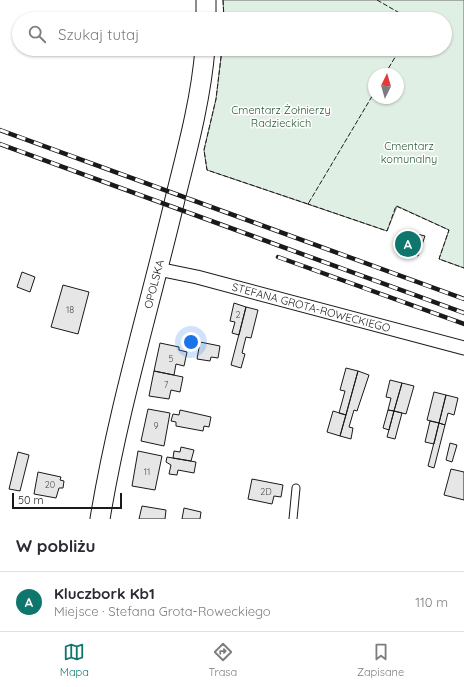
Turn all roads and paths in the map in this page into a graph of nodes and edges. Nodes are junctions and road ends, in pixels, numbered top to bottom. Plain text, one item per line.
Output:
1 (206, 0) edge
2 (206, 12) edge
3 (204, 56) edge
4 (158, 269) junction
5 (464, 348) edge
6 (296, 488) dead end
7 (100, 519) edge
8 (293, 519) edge

1 - 2 main road
3 - 4 main road, OPOLSKA
4 - 5 street, STEFANA GROTA-ROWECKIEGO
4 - 7 main road, OPOLSKA
6 - 8 lane

